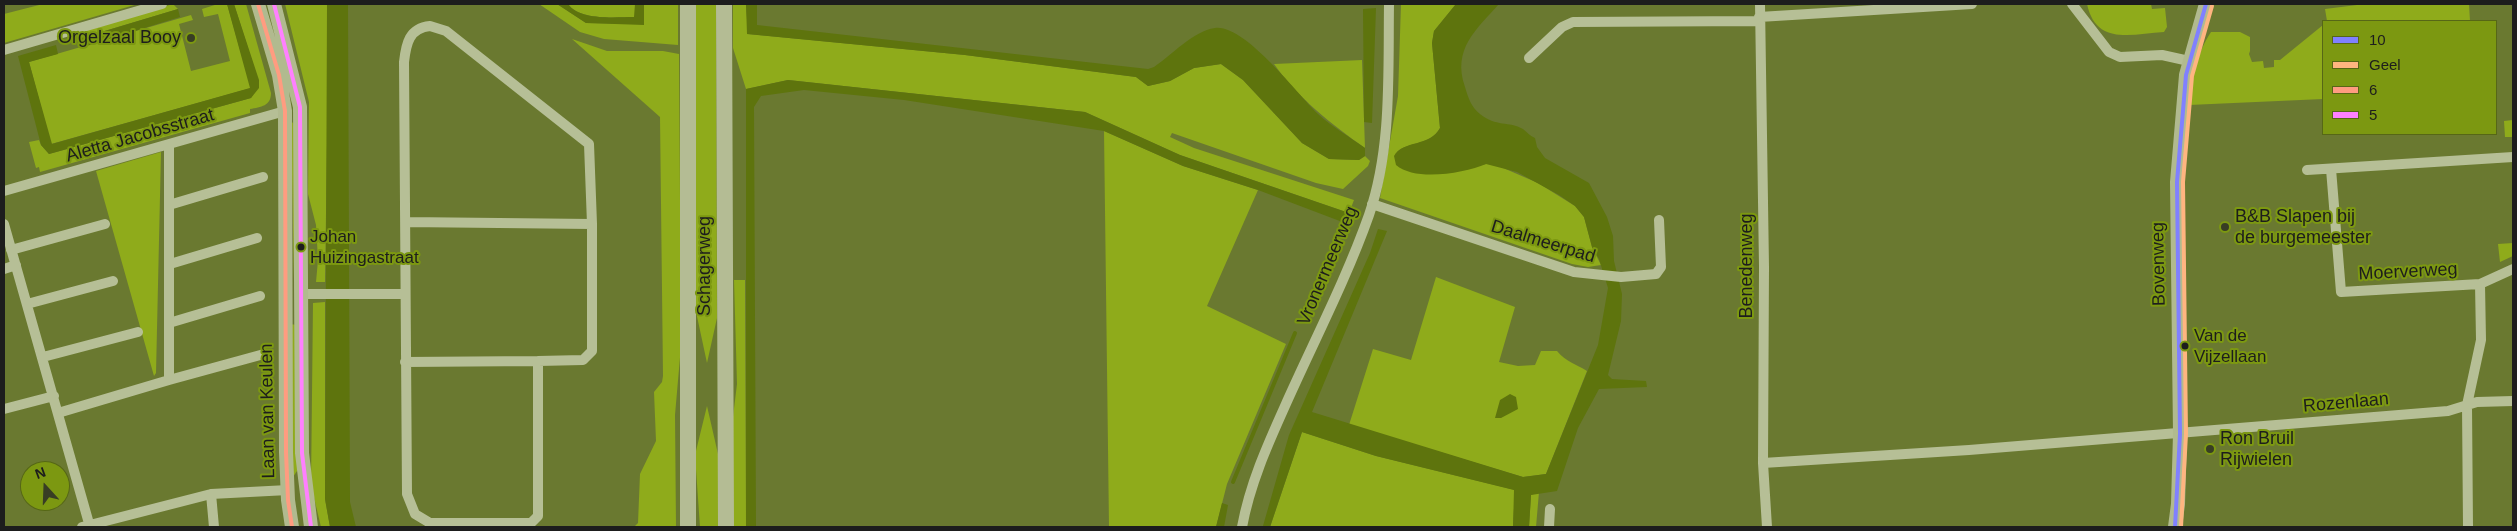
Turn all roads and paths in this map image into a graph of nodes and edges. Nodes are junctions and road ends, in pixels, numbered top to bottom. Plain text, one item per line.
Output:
1 (162, 4) edge
2 (258, 4) edge
3 (274, 4) edge
4 (688, 4) edge
5 (724, 4) edge
6 (1389, 4) edge
7 (1760, 4) edge
8 (1972, 4) edge
9 (2072, 4) edge
10 (2206, 4) edge
11 (1759, 19) junction
12 (4, 50) edge
13 (1529, 58) dead end
14 (2189, 61) junction
15 (300, 107) junction
16 (285, 111) junction
17 (169, 146) junction
18 (2513, 157) edge
19 (2331, 169) junction
20 (2307, 170) dead end
21 (263, 177) dead end
22 (4, 191) edge
23 (1372, 204) junction
24 (169, 205) junction
25 (1659, 220) dead end
26 (406, 222) junction
27 (4, 224) edge
28 (105, 224) dead end
29 (592, 224) junction
30 (257, 238) dead end
31 (11, 250) junction
32 (170, 264) junction
33 (16, 265) junction
34 (4, 269) edge
35 (2513, 269) edge
36 (113, 281) dead end
37 (2480, 284) junction
38 (286, 294) junction
39 (302, 294) junction
40 (405, 294) junction
41 (260, 296) dead end
42 (27, 304) junction
43 (170, 323) junction
44 (138, 332) dead end
45 (264, 354) dead end
46 (42, 357) junction
47 (538, 361) junction
48 (405, 362) junction
49 (169, 380) junction
50 (54, 396) junction
51 (2513, 402) edge
52 (2467, 405) junction
53 (4, 410) edge
54 (58, 413) junction
55 (2180, 434) junction
56 (1763, 463) junction
57 (288, 490) junction
58 (306, 490) junction
59 (210, 494) junction
60 (1550, 509) dead end
61 (539, 524) edge
62 (87, 527) edge
63 (214, 527) edge
64 (292, 527) edge
65 (312, 527) edge
66 (688, 527) edge
67 (726, 527) edge
68 (1242, 527) edge
69 (1549, 527) edge
70 (1767, 527) edge
71 (2175, 527) edge
72 (2468, 527) edge

1 - 12 street
2 - 16 street, Laan van Keulen
3 - 15 street, Laan van Keulen
4 - 66 main road, Schagerweg
5 - 67 main road, Schagerweg
6 - 23 street, Vronermeerweg
7 - 11 street, Benedenweg
8 - 11 street
9 - 14 street
10 - 14 street, Bovenweg
11 - 13 street
11 - 56 street, Benedenweg
14 - 55 street, Bovenweg
15 - 16 street
15 - 39 street, Laan van Keulen
16 - 17 street, Aletta Jacobsstraat
16 - 38 street, Laan van Keulen
17 - 22 street, Aletta Jacobsstraat
17 - 24 street
18 - 19 street
19 - 20 street
19 - 37 street, Moerverweg
21 - 24 street
23 - 25 street, Daalmeerpad
23 - 68 street, Vronermeerweg
24 - 32 street
26 - 29 street
26 - 29 street
26 - 40 street
27 - 31 street
28 - 31 street
29 - 47 street
30 - 32 street
31 - 33 street
32 - 43 street
33 - 34 street
33 - 42 street
35 - 37 street
36 - 42 street
37 - 52 street
38 - 39 street
38 - 57 street, Laan van Keulen
39 - 40 street
39 - 58 street, Laan van Keulen
40 - 48 street
41 - 43 street
42 - 46 street
43 - 49 street
44 - 46 street
45 - 49 street
46 - 50 street
47 - 48 street
47 - 61 street
48 - 61 street
49 - 54 street
50 - 53 street
50 - 54 street
51 - 52 street, Rozenlaan
52 - 55 street, Rozenlaan
52 - 72 street
54 - 62 street
55 - 56 street
55 - 71 street, Bovenweg
56 - 70 street, Benedenweg
57 - 58 street
57 - 59 street
57 - 64 street, Laan van Keulen
58 - 65 street, Laan van Keulen
59 - 62 street
59 - 63 street
60 - 69 street

